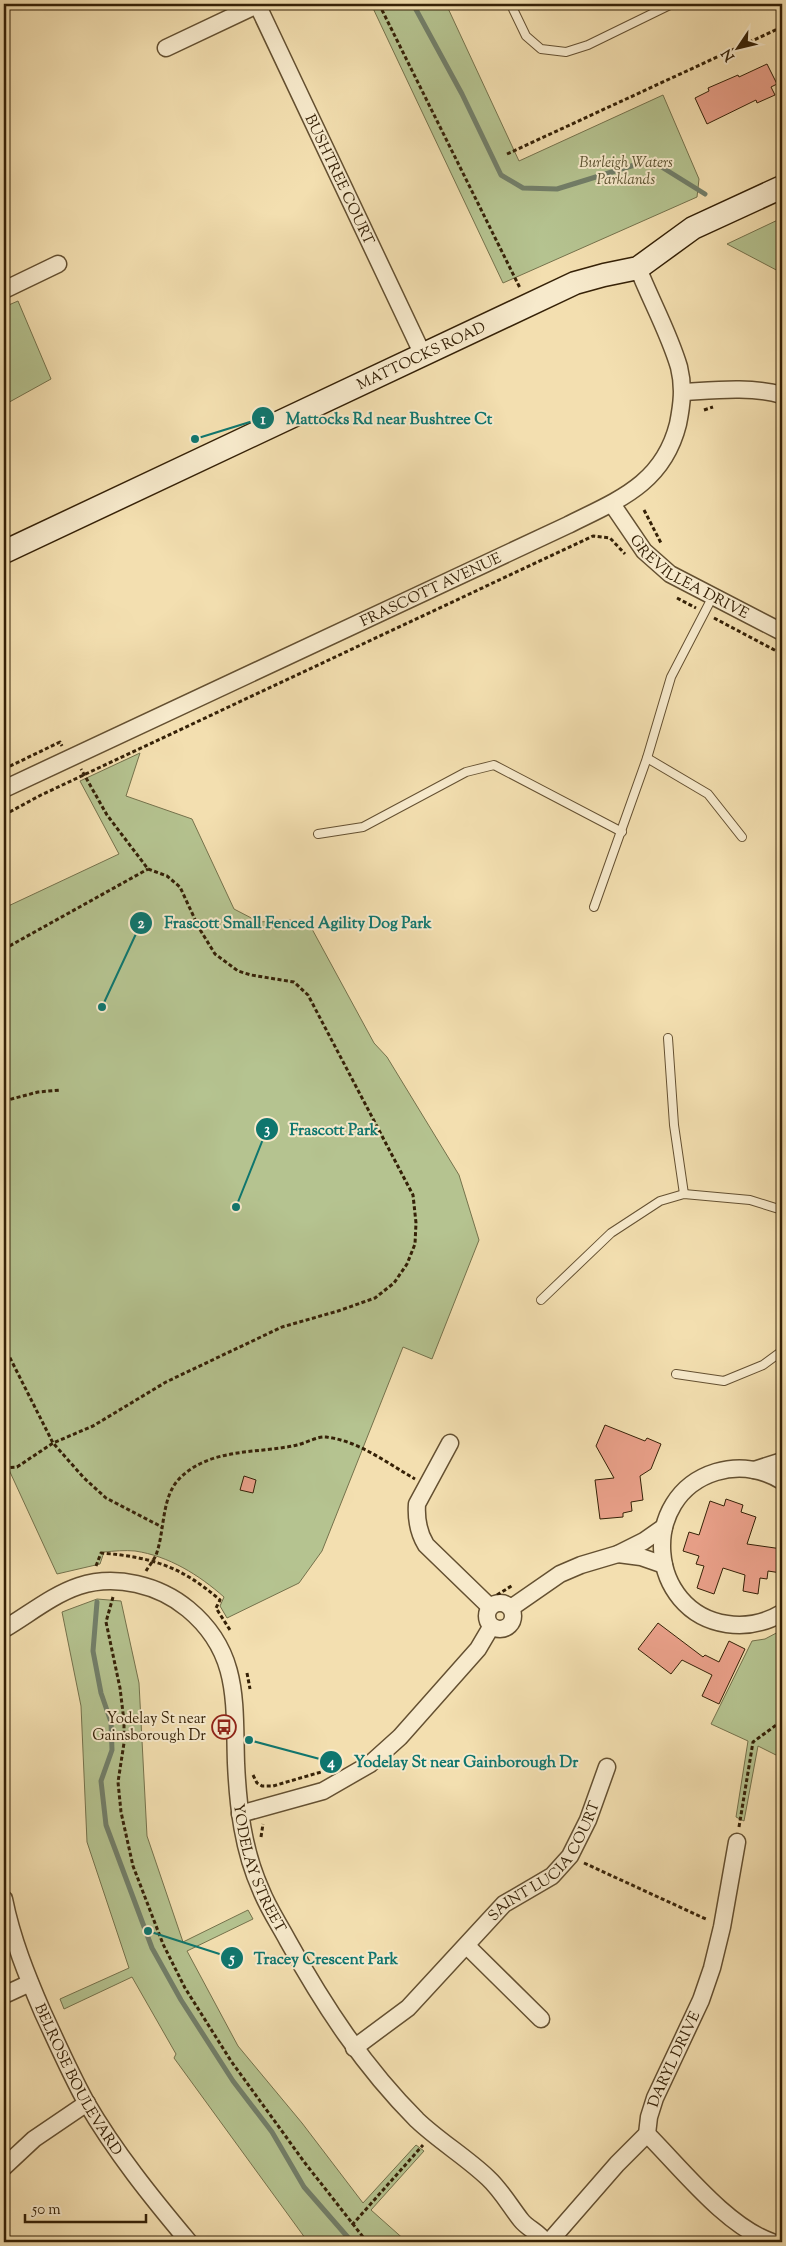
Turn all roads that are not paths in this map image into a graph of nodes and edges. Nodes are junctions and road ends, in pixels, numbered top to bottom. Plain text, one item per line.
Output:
1 (257, 4) edge
2 (514, 4) edge
3 (672, 4) edge
4 (166, 48) dead end
5 (782, 187) edge
6 (58, 264) dead end
7 (638, 268) junction
8 (4, 290) edge
9 (423, 355) junction
10 (683, 392) junction
11 (782, 395) edge
12 (612, 504) junction
13 (4, 552) edge
14 (713, 596) junction
15 (782, 632) edge
16 (647, 758) junction
17 (4, 790) edge
18 (622, 832) junction
19 (318, 834) dead end
20 (742, 837) dead end
21 (594, 907) dead end
22 (668, 1038) dead end
23 (684, 1194) junction
24 (782, 1210) edge
25 (542, 1300) dead end
26 (782, 1351) edge
27 (676, 1374) dead end
28 (450, 1443) dead end
29 (782, 1461) edge
30 (754, 1470) junction
31 (782, 1482) edge
32 (664, 1527) junction
33 (618, 1554) junction
34 (664, 1566) junction
35 (488, 1606) junction
36 (511, 1608) junction
37 (782, 1613) edge
38 (491, 1627) junction
39 (4, 1629) edge
40 (606, 1767) dead end
41 (240, 1814) junction
42 (737, 1842) road end
43 (4, 1899) edge
44 (467, 1946) junction
45 (30, 1983) junction
46 (4, 1995) edge
47 (541, 2019) dead end
48 (354, 2048) junction
49 (87, 2103) junction
50 (647, 2134) junction
51 (4, 2167) edge
52 (187, 2242) edge
53 (545, 2242) edge
54 (549, 2242) edge
55 (772, 2242) edge

1 - 4 street
1 - 9 street, BUSHTREE COURT
2 - 3 lane
5 - 7 street, MATTOCKS ROAD
6 - 8 street
7 - 9 street, MATTOCKS ROAD
7 - 10 street, FRASCOTT AVENUE
9 - 13 street, MATTOCKS ROAD
10 - 11 street
10 - 12 street, FRASCOTT AVENUE
12 - 14 street, GREVILLEA DRIVE
12 - 17 street, FRASCOTT AVENUE
14 - 15 street, GREVILLEA DRIVE
14 - 16 lane
16 - 18 lane
16 - 20 lane
18 - 19 lane
18 - 21 lane
22 - 23 lane
23 - 24 lane
23 - 25 lane
26 - 27 lane
28 - 35 street
29 - 30 street
30 - 31 street
30 - 32 street
32 - 33 street
32 - 34 street
33 - 34 street
33 - 36 street
34 - 37 street
35 - 36 street
35 - 38 street
36 - 38 street
38 - 41 street
39 - 41 street, YODELAY STREET
40 - 44 street, SAINT LUCIA COURT
41 - 48 street, YODELAY STREET
42 - 50 street, DARYL DRIVE
43 - 45 street, BELROSE BOULEVARD
44 - 47 street
44 - 48 street, SAINT LUCIA COURT
45 - 46 street
45 - 49 street, BELROSE BOULEVARD
48 - 53 street, YODELAY STREET
49 - 51 street
49 - 52 street, BELROSE BOULEVARD
50 - 54 street
50 - 55 street

